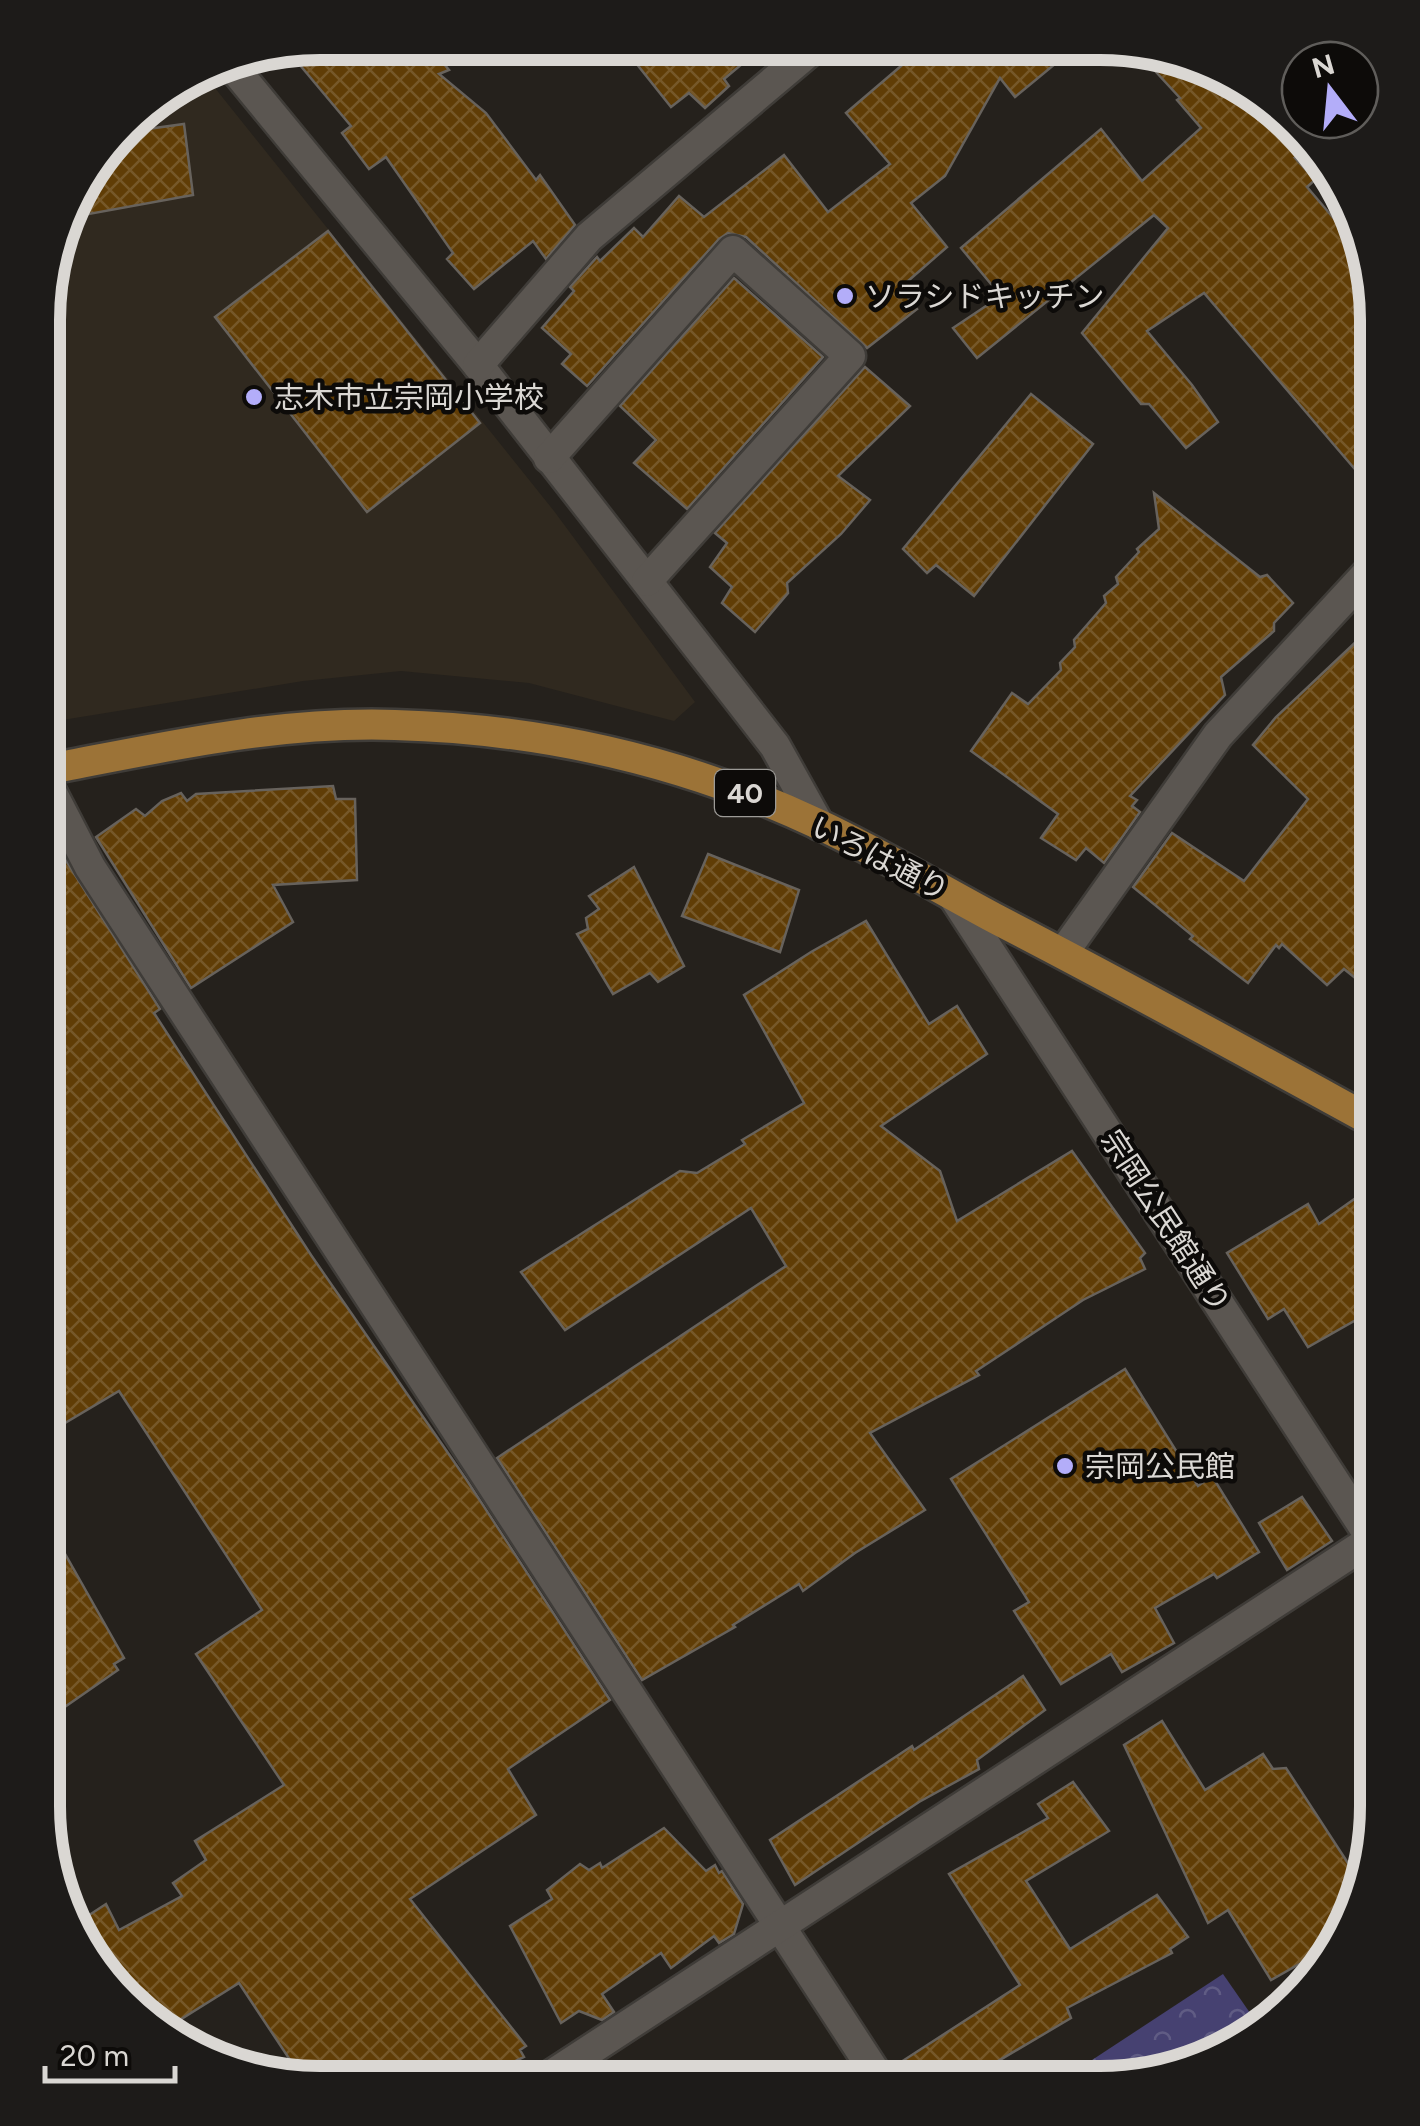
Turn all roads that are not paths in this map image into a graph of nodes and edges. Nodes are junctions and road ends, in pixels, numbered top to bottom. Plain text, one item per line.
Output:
1 (799, 60) edge
2 (237, 74) edge
3 (478, 365) junction
4 (549, 458) junction
5 (647, 581) junction
6 (1360, 583) edge
7 (60, 767) edge
8 (60, 809) edge
9 (819, 824) junction
10 (954, 896) junction
11 (1064, 954) junction
12 (1359, 1114) edge
13 (1359, 1516) edge
14 (1359, 1550) edge
15 (780, 1926) junction
16 (566, 2066) edge
17 (871, 2066) edge

1 - 3 street
2 - 3 street
3 - 4 street
4 - 5 street
4 - 5 street
5 - 9 street
6 - 11 street
7 - 9 main road, いろは通り / 40
8 - 15 street
9 - 10 main road, いろは通り / 40
10 - 11 main road, いろは通り / 40
10 - 13 street, 宗岡公民館通り
11 - 12 main road, いろは通り / 40
14 - 15 street
15 - 16 street
15 - 17 street

